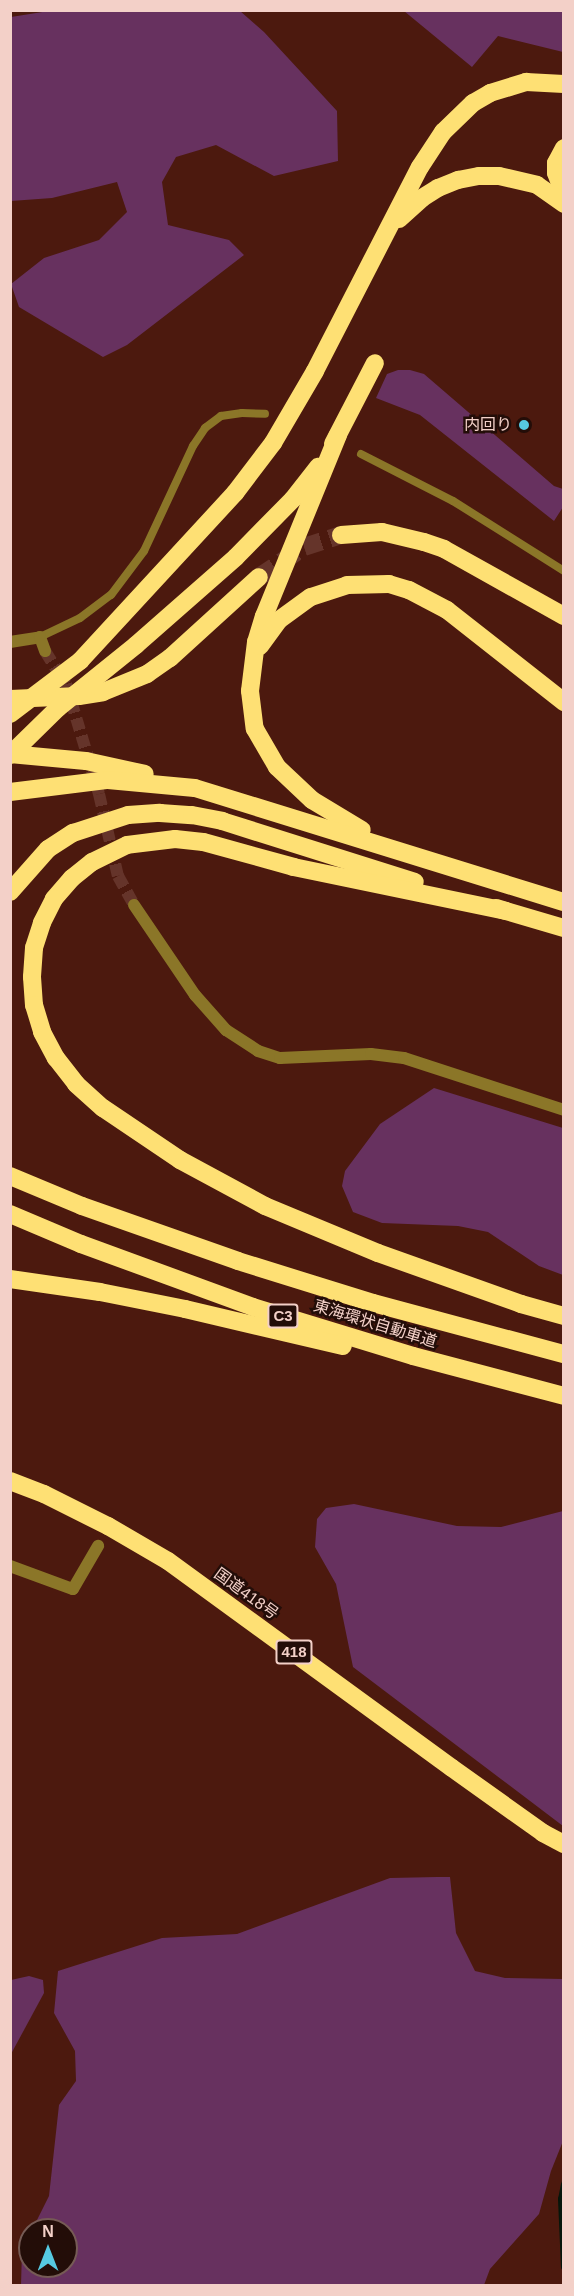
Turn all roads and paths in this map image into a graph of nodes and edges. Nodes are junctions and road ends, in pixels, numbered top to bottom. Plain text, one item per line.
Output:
1 (564, 84) edge
2 (564, 148) edge
3 (564, 194) edge
4 (564, 204) edge
5 (389, 229) junction
6 (375, 363) dead end
7 (265, 414) dead end
8 (338, 435) junction
9 (361, 454) dead end
10 (341, 535) tunnel mouth
11 (564, 571) edge
12 (259, 577) tunnel mouth
13 (564, 616) edge
14 (40, 637) junction
15 (10, 642) edge
16 (45, 651) tunnel mouth
17 (251, 668) junction
18 (10, 699) edge
19 (564, 702) edge
20 (10, 714) edge
21 (10, 754) edge
22 (195, 788) junction
23 (10, 792) edge
24 (417, 858) junction
25 (10, 892) edge
26 (564, 902) edge
27 (134, 905) tunnel mouth
28 (506, 911) junction
29 (564, 928) edge
30 (564, 1110) edge
31 (10, 1176) edge
32 (10, 1214) edge
33 (10, 1279) edge
34 (564, 1316) edge
35 (564, 1354) edge
36 (541, 1391) junction
37 (564, 1396) edge
38 (10, 1481) edge
39 (98, 1546) dead end
40 (10, 1566) edge
41 (564, 1844) edge

1 - 5 highway
2 - 3 highway
4 - 5 highway
5 - 20 highway, bridge
6 - 8 highway
7 - 14 lane
8 - 17 highway
8 - 21 highway, bridge
9 - 11 lane
10 - 13 highway
12 - 18 highway
14 - 15 street
14 - 16 street
17 - 19 highway
17 - 24 highway
21 - 22 highway
22 - 23 highway
22 - 24 highway
24 - 26 highway
25 - 28 highway
27 - 30 street
28 - 29 highway
28 - 34 highway
31 - 35 highway, 東海環状自動車道 / C3
32 - 36 highway, 東海環状自動車道 / C3
33 - 36 highway
36 - 37 highway, 東海環状自動車道 / C3
38 - 41 highway, 国道418号 / 418
39 - 40 street

